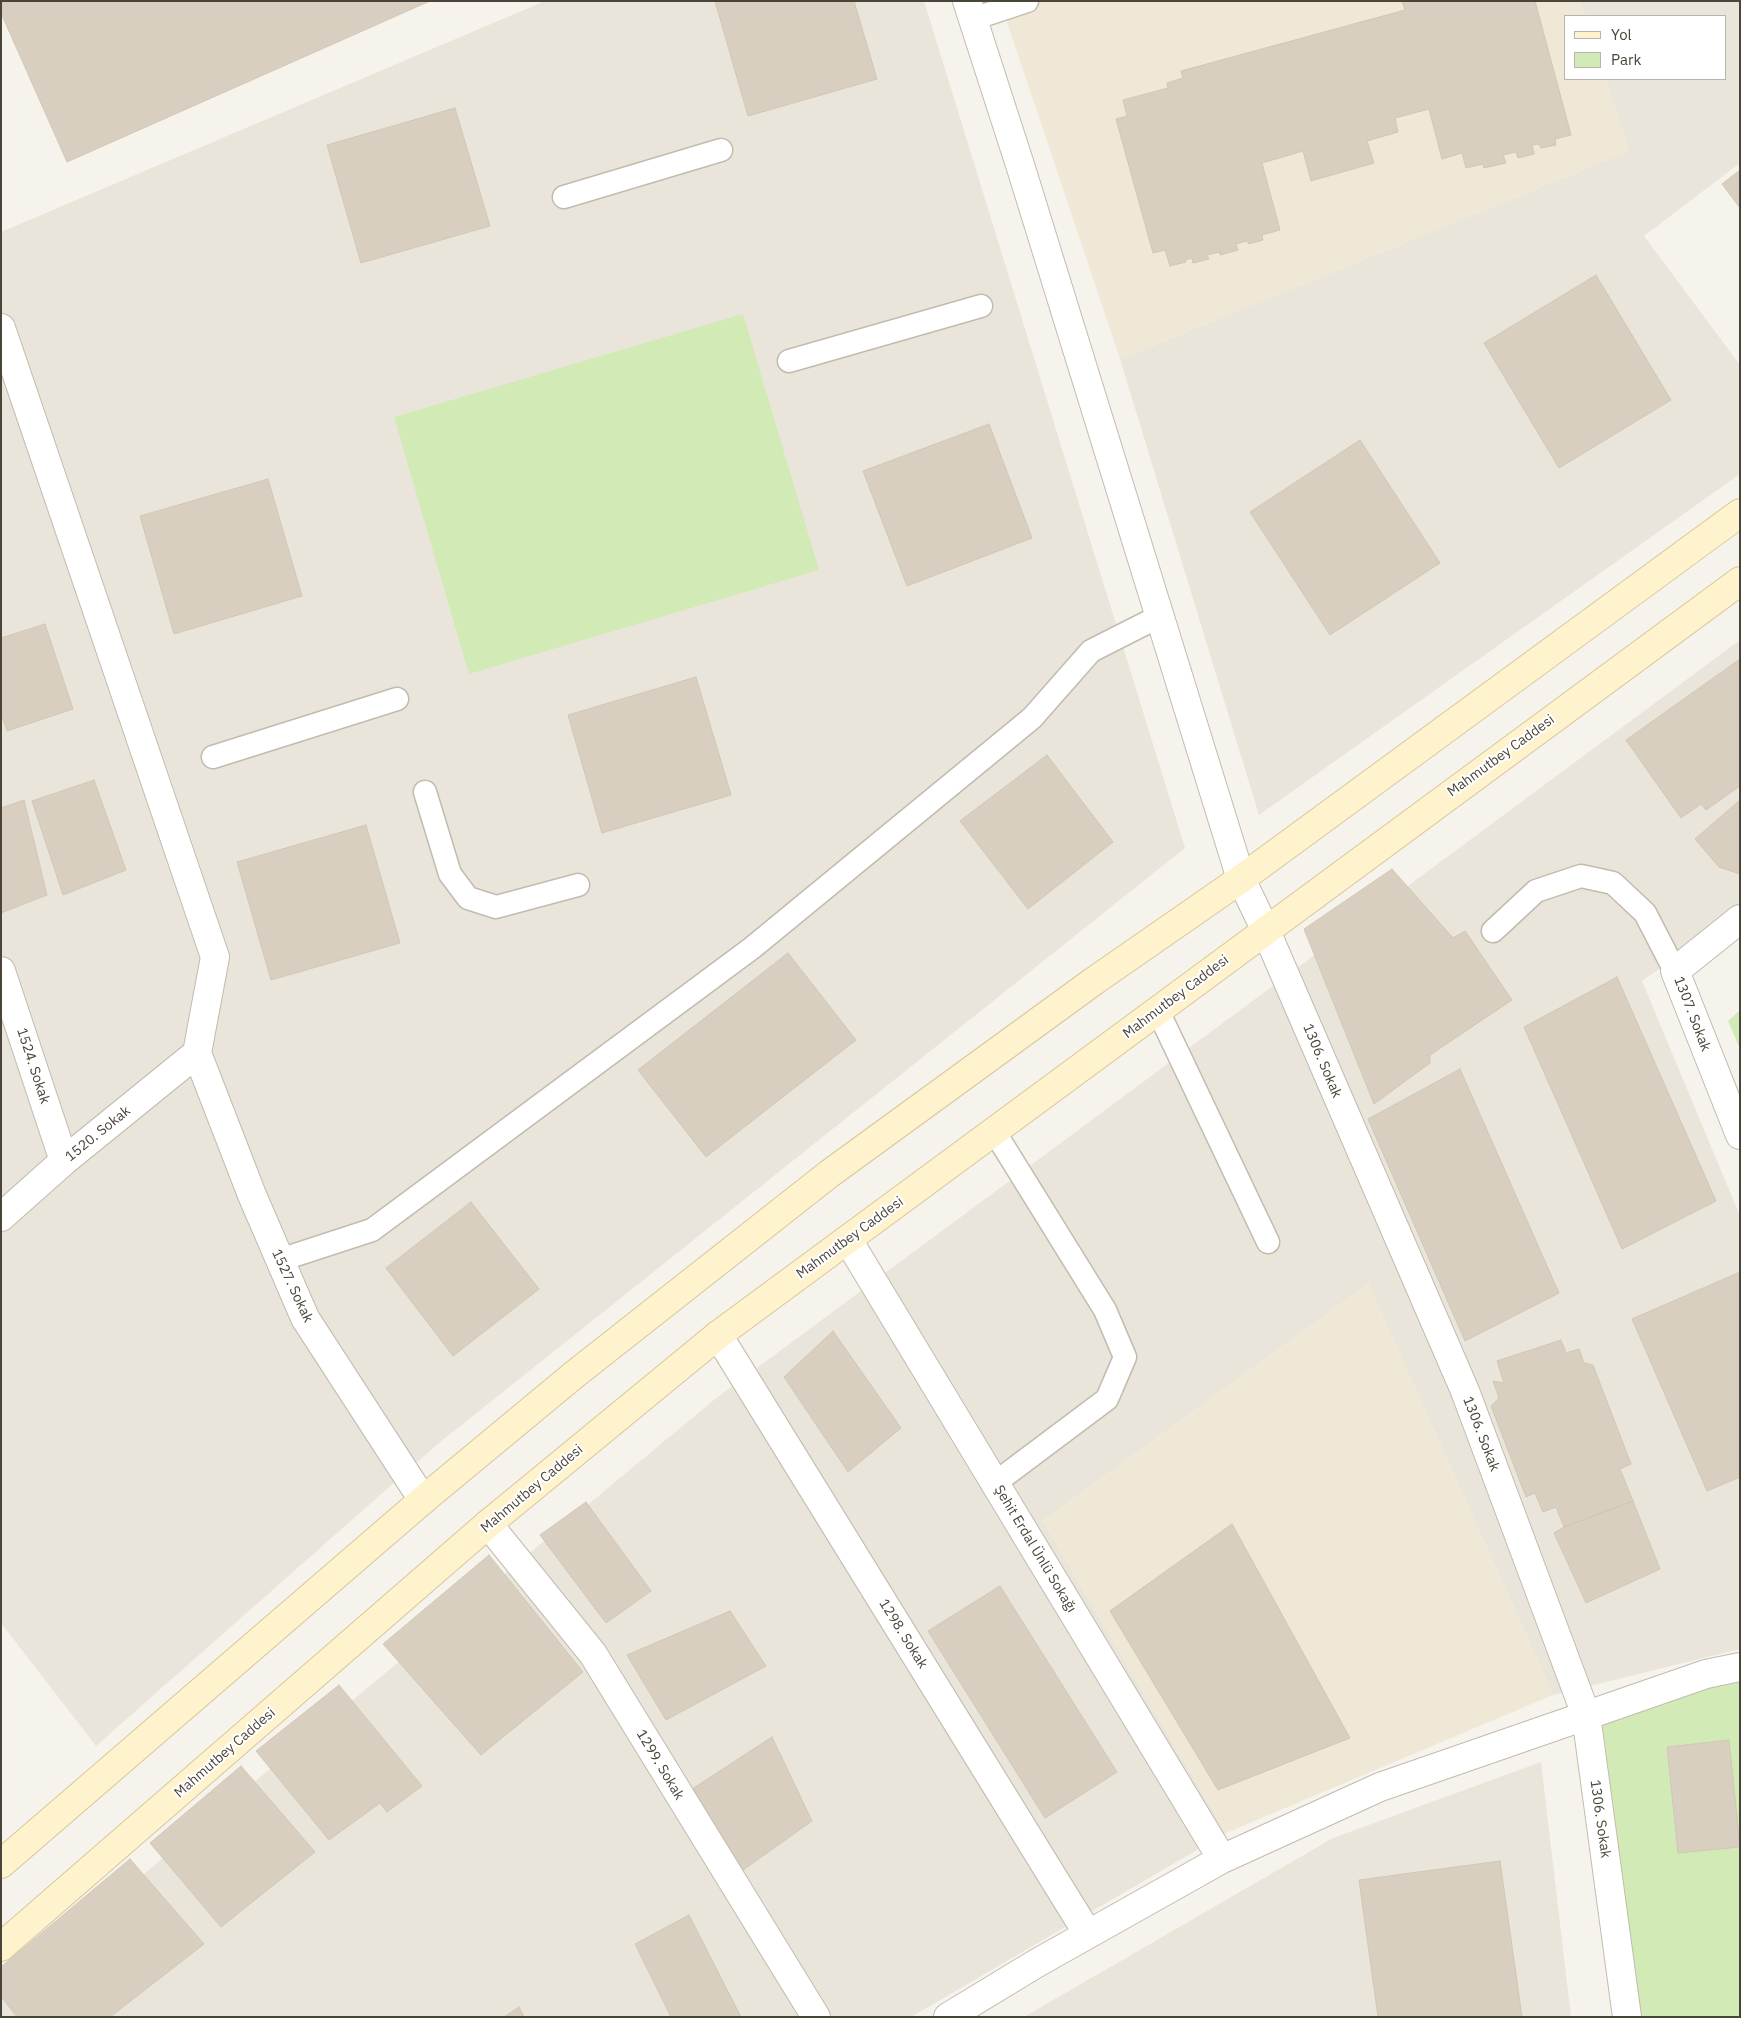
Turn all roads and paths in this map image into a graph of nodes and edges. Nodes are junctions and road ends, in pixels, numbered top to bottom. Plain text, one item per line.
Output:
1 (1027, 1) edge
2 (970, 10) edge
3 (720, 150) dead end
4 (564, 197) dead end
5 (981, 306) dead end
6 (1, 328) edge
7 (789, 361) dead end
8 (1740, 513) edge
9 (1740, 581) edge
10 (1160, 616) junction
11 (397, 699) dead end
12 (213, 757) dead end
13 (425, 792) dead end
14 (1241, 879) junction
15 (578, 884) dead end
16 (1740, 919) edge
17 (1266, 930) junction
18 (1493, 931) dead end
19 (1675, 970) junction
20 (1, 971) edge
21 (1158, 1011) junction
22 (197, 1053) junction
23 (994, 1131) junction
24 (1740, 1135) edge
25 (64, 1161) junction
26 (1, 1217) edge
27 (848, 1240) junction
28 (1268, 1242) dead end
29 (280, 1260) junction
30 (718, 1335) junction
31 (995, 1483) junction
32 (423, 1500) junction
33 (488, 1524) junction
34 (1740, 1667) edge
35 (1586, 1715) junction
36 (1222, 1859) junction
37 (1, 1864) edge
38 (1088, 1934) junction
39 (1, 1947) edge
40 (816, 2017) edge
41 (948, 2017) edge
42 (1627, 2017) edge

1 - 2 lane
2 - 10 street, 1306. Sokak
3 - 4 lane
5 - 7 lane
6 - 22 street
8 - 14 main road
9 - 17 main road, Mahmutbey Caddesi
10 - 14 street, 1306. Sokak
10 - 29 lane
11 - 12 lane
13 - 15 lane
14 - 17 street, 1306. Sokak
14 - 32 main road
16 - 19 street, 1307. Sokak
17 - 21 main road, Mahmutbey Caddesi
17 - 35 street, 1306. Sokak
18 - 19 lane
19 - 24 street, 1307. Sokak
20 - 25 street, 1524. Sokak
21 - 23 main road, Mahmutbey Caddesi
21 - 28 lane
22 - 25 street, 1520. Sokak
22 - 29 street, 1527. Sokak
23 - 27 main road, Mahmutbey Caddesi
23 - 31 lane
25 - 26 street, 1520. Sokak
27 - 30 main road, Mahmutbey Caddesi
27 - 31 street, Şehit Erdal Ünlü Sokağı
29 - 32 street, 1527. Sokak
30 - 33 main road, Mahmutbey Caddesi
30 - 38 street, 1298. Sokak
31 - 36 street, Şehit Erdal Ünlü Sokağı
32 - 37 main road
33 - 39 main road, Mahmutbey Caddesi
33 - 40 street, 1299. Sokak
34 - 35 street
35 - 36 street
35 - 42 street, 1306. Sokak
36 - 38 street
38 - 41 street

